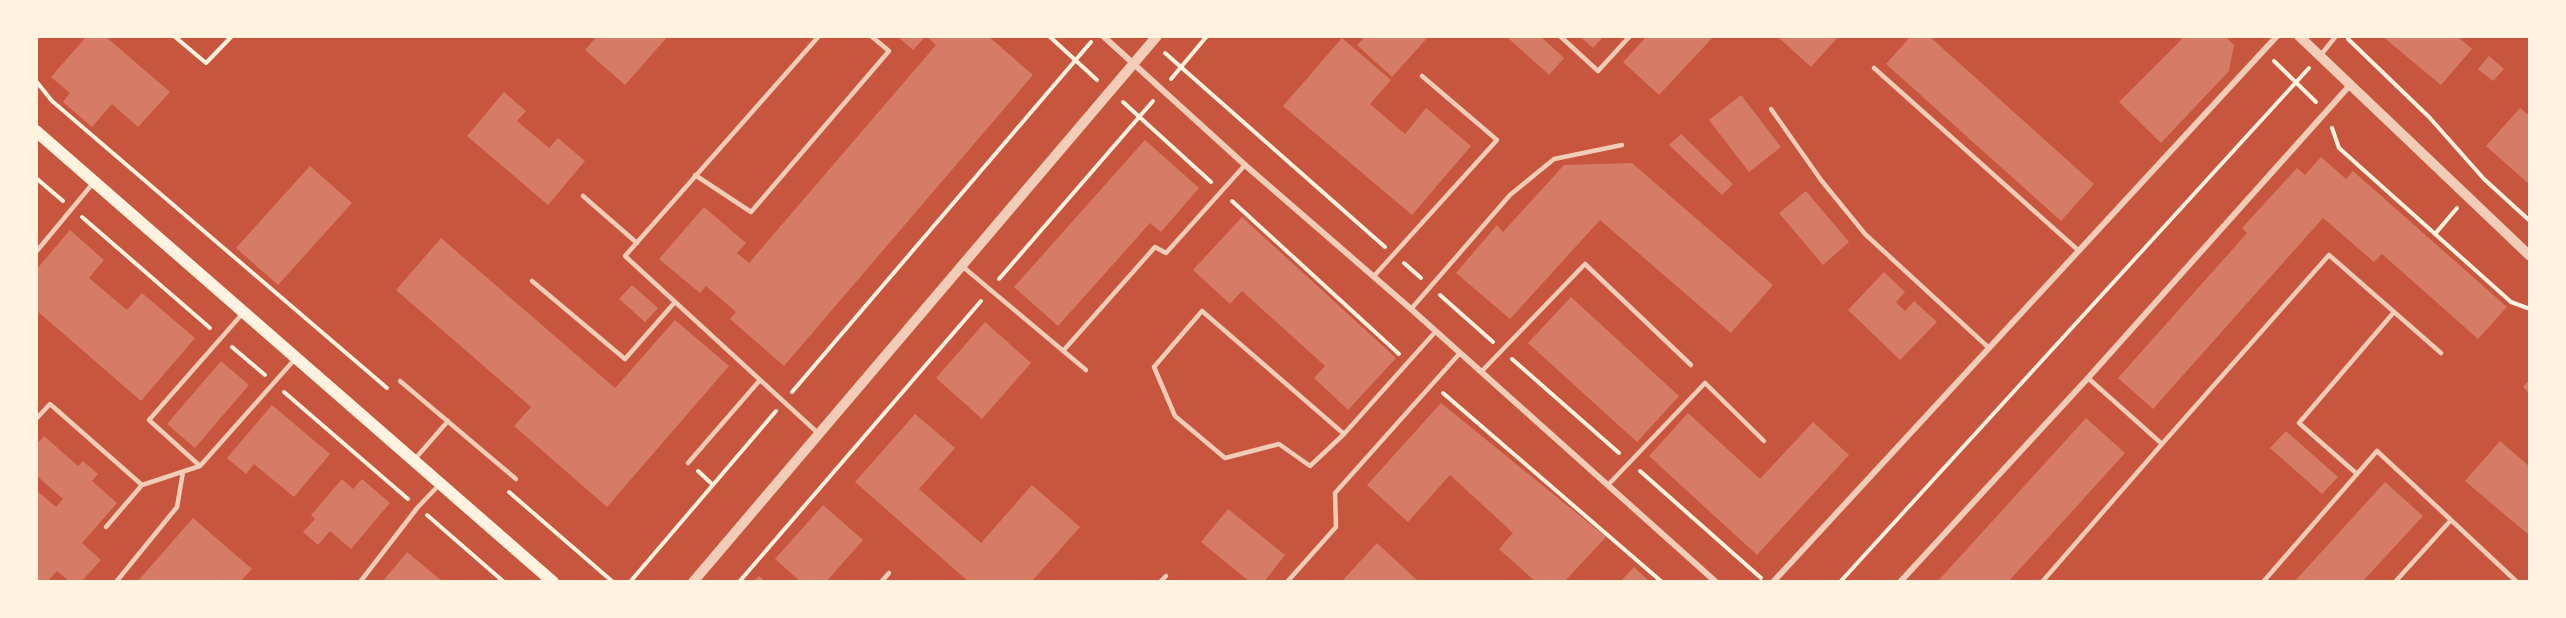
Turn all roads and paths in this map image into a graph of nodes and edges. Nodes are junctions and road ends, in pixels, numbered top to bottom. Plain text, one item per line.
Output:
1 (174, 36) edge
2 (232, 36) edge
3 (819, 36) edge
4 (872, 36) edge
5 (1049, 36) edge
6 (1096, 36) edge
7 (1104, 36) edge
8 (1157, 36) edge
9 (1207, 36) edge
10 (1560, 36) edge
11 (1630, 36) edge
12 (2277, 36) edge
13 (2299, 36) edge
14 (2336, 36) edge
15 (2345, 36) edge
16 (2264, 51) junction
17 (2320, 56) junction
18 (1075, 60) junction
19 (1133, 64) junction
20 (1181, 67) junction
21 (1874, 68) dead end
22 (1422, 76) dead end
23 (36, 81) edge
24 (2296, 82) junction
25 (2350, 85) junction
26 (1162, 90) junction
27 (1110, 91) junction
28 (1771, 109) dead end
29 (2326, 111) junction
30 (1140, 116) junction
31 (36, 131) edge
32 (1622, 145) dead end
33 (1245, 165) junction
34 (695, 175) junction
35 (94, 182) junction
36 (583, 196) dead end
37 (2530, 221) edge
38 (637, 243) junction
39 (2079, 251) junction
40 (36, 252) edge
41 (1394, 255) junction
42 (2530, 256) edge
43 (962, 266) junction
44 (1374, 276) junction
45 (532, 281) dead end
46 (1430, 287) junction
47 (990, 289) junction
48 (675, 302) junction
49 (1411, 309) junction
50 (2530, 309) edge
51 (2394, 312) junction
52 (243, 313) junction
53 (1436, 331) junction
54 (1989, 348) junction
55 (1502, 350) junction
56 (1063, 351) junction
57 (1460, 353) junction
58 (2440, 353) dead end
59 (295, 359) junction
60 (1691, 365) dead end
61 (1086, 370) dead end
62 (1481, 372) junction
63 (2088, 378) junction
64 (760, 380) junction
65 (400, 381) dead end
66 (391, 391) dead end
67 (784, 402) junction
68 (36, 419) edge
69 (448, 421) junction
70 (819, 434) junction
71 (1344, 434) junction
72 (1764, 441) dead end
73 (2162, 444) junction
74 (413, 461) junction
75 (1630, 462) junction
76 (688, 463) dead end
77 (200, 466) junction
78 (183, 472) junction
79 (2357, 474) junction
80 (516, 479) dead end
81 (440, 484) junction
82 (142, 485) junction
83 (500, 485) dead end
84 (1608, 485) junction
85 (2451, 520) junction
86 (106, 527) dead end
87 (889, 573) dead end
88 (1166, 576) dead end
89 (116, 582) edge
90 (360, 582) edge
91 (554, 582) edge
92 (613, 582) edge
93 (630, 582) edge
94 (693, 582) edge
95 (739, 582) edge
96 (880, 582) edge
97 (1160, 582) edge
98 (1287, 582) edge
99 (1716, 582) edge
100 (1766, 582) edge
101 (1773, 582) edge
102 (1840, 582) edge
103 (1900, 582) edge
104 (2042, 582) edge
105 (2263, 582) edge
106 (2395, 582) edge
107 (2517, 582) edge

1 - 2 path
3 - 34 lane
4 - 34 lane
5 - 18 path
6 - 18 path
7 - 19 street
8 - 19 street
9 - 20 path
10 - 11 lane
12 - 16 street
13 - 17 street
14 - 17 lane
15 - 37 path
16 - 24 path
16 - 39 street
17 - 24 path
17 - 25 street
18 - 27 path
18 - 67 path
19 - 26 street
19 - 27 street
20 - 26 path
20 - 41 path
21 - 39 lane
22 - 41 lane
23 - 66 path
24 - 29 path
24 - 102 path
25 - 29 street
25 - 42 street
26 - 30 path
26 - 33 street
27 - 30 path
27 - 43 street
28 - 54 lane
29 - 50 path
29 - 63 street
30 - 47 path
31 - 35 main road
32 - 46 lane
33 - 44 street
33 - 56 lane
34 - 38 lane
35 - 40 lane
35 - 52 main road
36 - 38 lane
38 - 48 lane
39 - 54 street
41 - 44 lane
41 - 46 path
43 - 47 lane
43 - 70 street
44 - 49 street
45 - 48 lane
46 - 49 lane
46 - 55 path
47 - 56 lane
47 - 95 path
48 - 64 lane
49 - 53 street
51 - 58 lane
51 - 73 lane
51 - 79 lane
52 - 59 main road
52 - 77 lane
53 - 57 street
53 - 71 lane
54 - 101 street
55 - 60 lane
55 - 62 lane
55 - 75 path
56 - 61 lane
57 - 62 street
57 - 98 lane
59 - 74 main road
59 - 77 lane
62 - 84 street
63 - 73 lane
63 - 103 street
64 - 67 lane
64 - 76 lane
65 - 69 lane
67 - 70 lane
67 - 93 path
68 - 82 lane
69 - 74 lane
69 - 80 lane
70 - 94 street
71 - 71 lane
72 - 75 lane
73 - 104 lane
74 - 81 main road
75 - 84 lane
75 - 100 path
77 - 78 lane
78 - 82 lane
78 - 89 lane
79 - 85 lane
79 - 105 lane
81 - 90 lane
81 - 91 main road
82 - 86 lane
83 - 92 path
84 - 99 street
85 - 106 lane
85 - 107 lane
87 - 96 lane
88 - 97 lane

